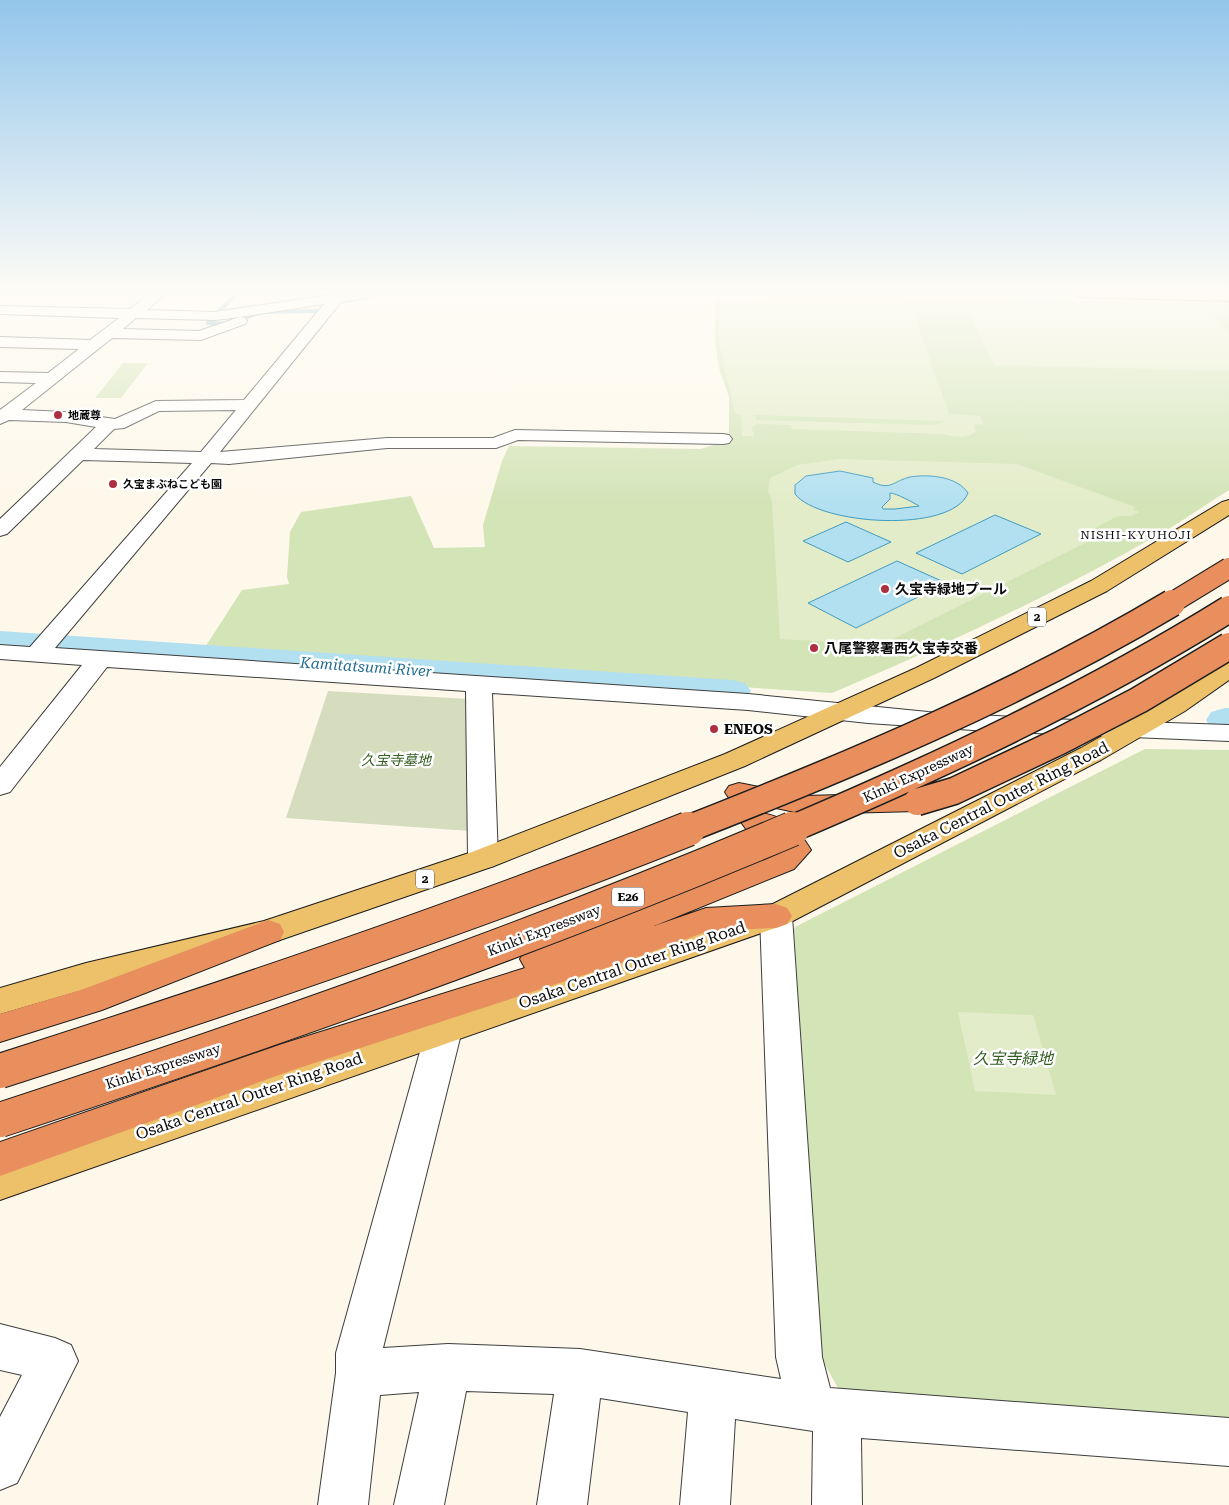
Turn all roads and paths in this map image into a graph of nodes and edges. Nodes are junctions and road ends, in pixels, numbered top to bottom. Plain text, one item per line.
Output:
1 (69, 363) edge
2 (284, 363) edge
3 (0, 377) edge
4 (50, 378) junction
5 (250, 405) junction
6 (4, 415) edge
7 (109, 424) junction
8 (723, 439) dead end
9 (77, 454) junction
10 (205, 459) junction
11 (1229, 506) edge
12 (0, 530) edge
13 (1229, 568) edge
14 (1229, 609) edge
15 (1229, 646) edge
16 (43, 648) junction
17 (0, 652) edge
18 (101, 658) junction
19 (1229, 668) edge
20 (479, 683) junction
21 (836, 713) junction
22 (1132, 730) junction
23 (1229, 733) edge
24 (0, 786) edge
25 (740, 792) dead end
26 (756, 822) dead end
27 (483, 859) junction
28 (776, 916) junction
29 (268, 932) junction
30 (0, 1001) edge
31 (0, 1028) edge
32 (444, 1030) junction
33 (282, 1059) junction
34 (0, 1071) edge
35 (0, 1120) edge
36 (0, 1159) edge
37 (0, 1182) edge
38 (0, 1347) edge
39 (448, 1367) junction
40 (580, 1372) junction
41 (360, 1373) junction
42 (713, 1392) junction
43 (824, 1410) junction
44 (1229, 1442) edge
45 (0, 1466) edge
46 (344, 1505) edge
47 (419, 1505) edge
48 (562, 1505) edge
49 (706, 1505) edge
50 (837, 1505) edge

1 - 4 street
2 - 5 street
3 - 4 street
4 - 6 street
5 - 7 street
5 - 10 street
6 - 7 street
7 - 9 street
8 - 10 street
9 - 10 street
9 - 12 street
10 - 16 street
11 - 21 main road, 2
13 - 34 highway, bridge
14 - 35 highway, Kinki Expressway / E26, bridge
15 - 25 highway, bridge
16 - 17 street
16 - 18 street
18 - 20 street
18 - 24 street
19 - 22 main road, Osaka Central Outer Ring Road
20 - 21 street
20 - 27 street
21 - 22 street
21 - 27 main road, 2
22 - 23 street
22 - 28 main road, Osaka Central Outer Ring Road
26 - 33 highway
27 - 29 main road, 2
28 - 32 main road, Osaka Central Outer Ring Road
28 - 33 highway
28 - 43 street
29 - 30 main road, 2
29 - 31 highway
32 - 37 main road, Osaka Central Outer Ring Road
32 - 41 street
33 - 36 highway
38 - 45 street
39 - 40 street
39 - 41 street
39 - 47 street
40 - 42 street
40 - 48 street
41 - 46 street
42 - 43 street
42 - 49 street
43 - 44 street
43 - 50 street

